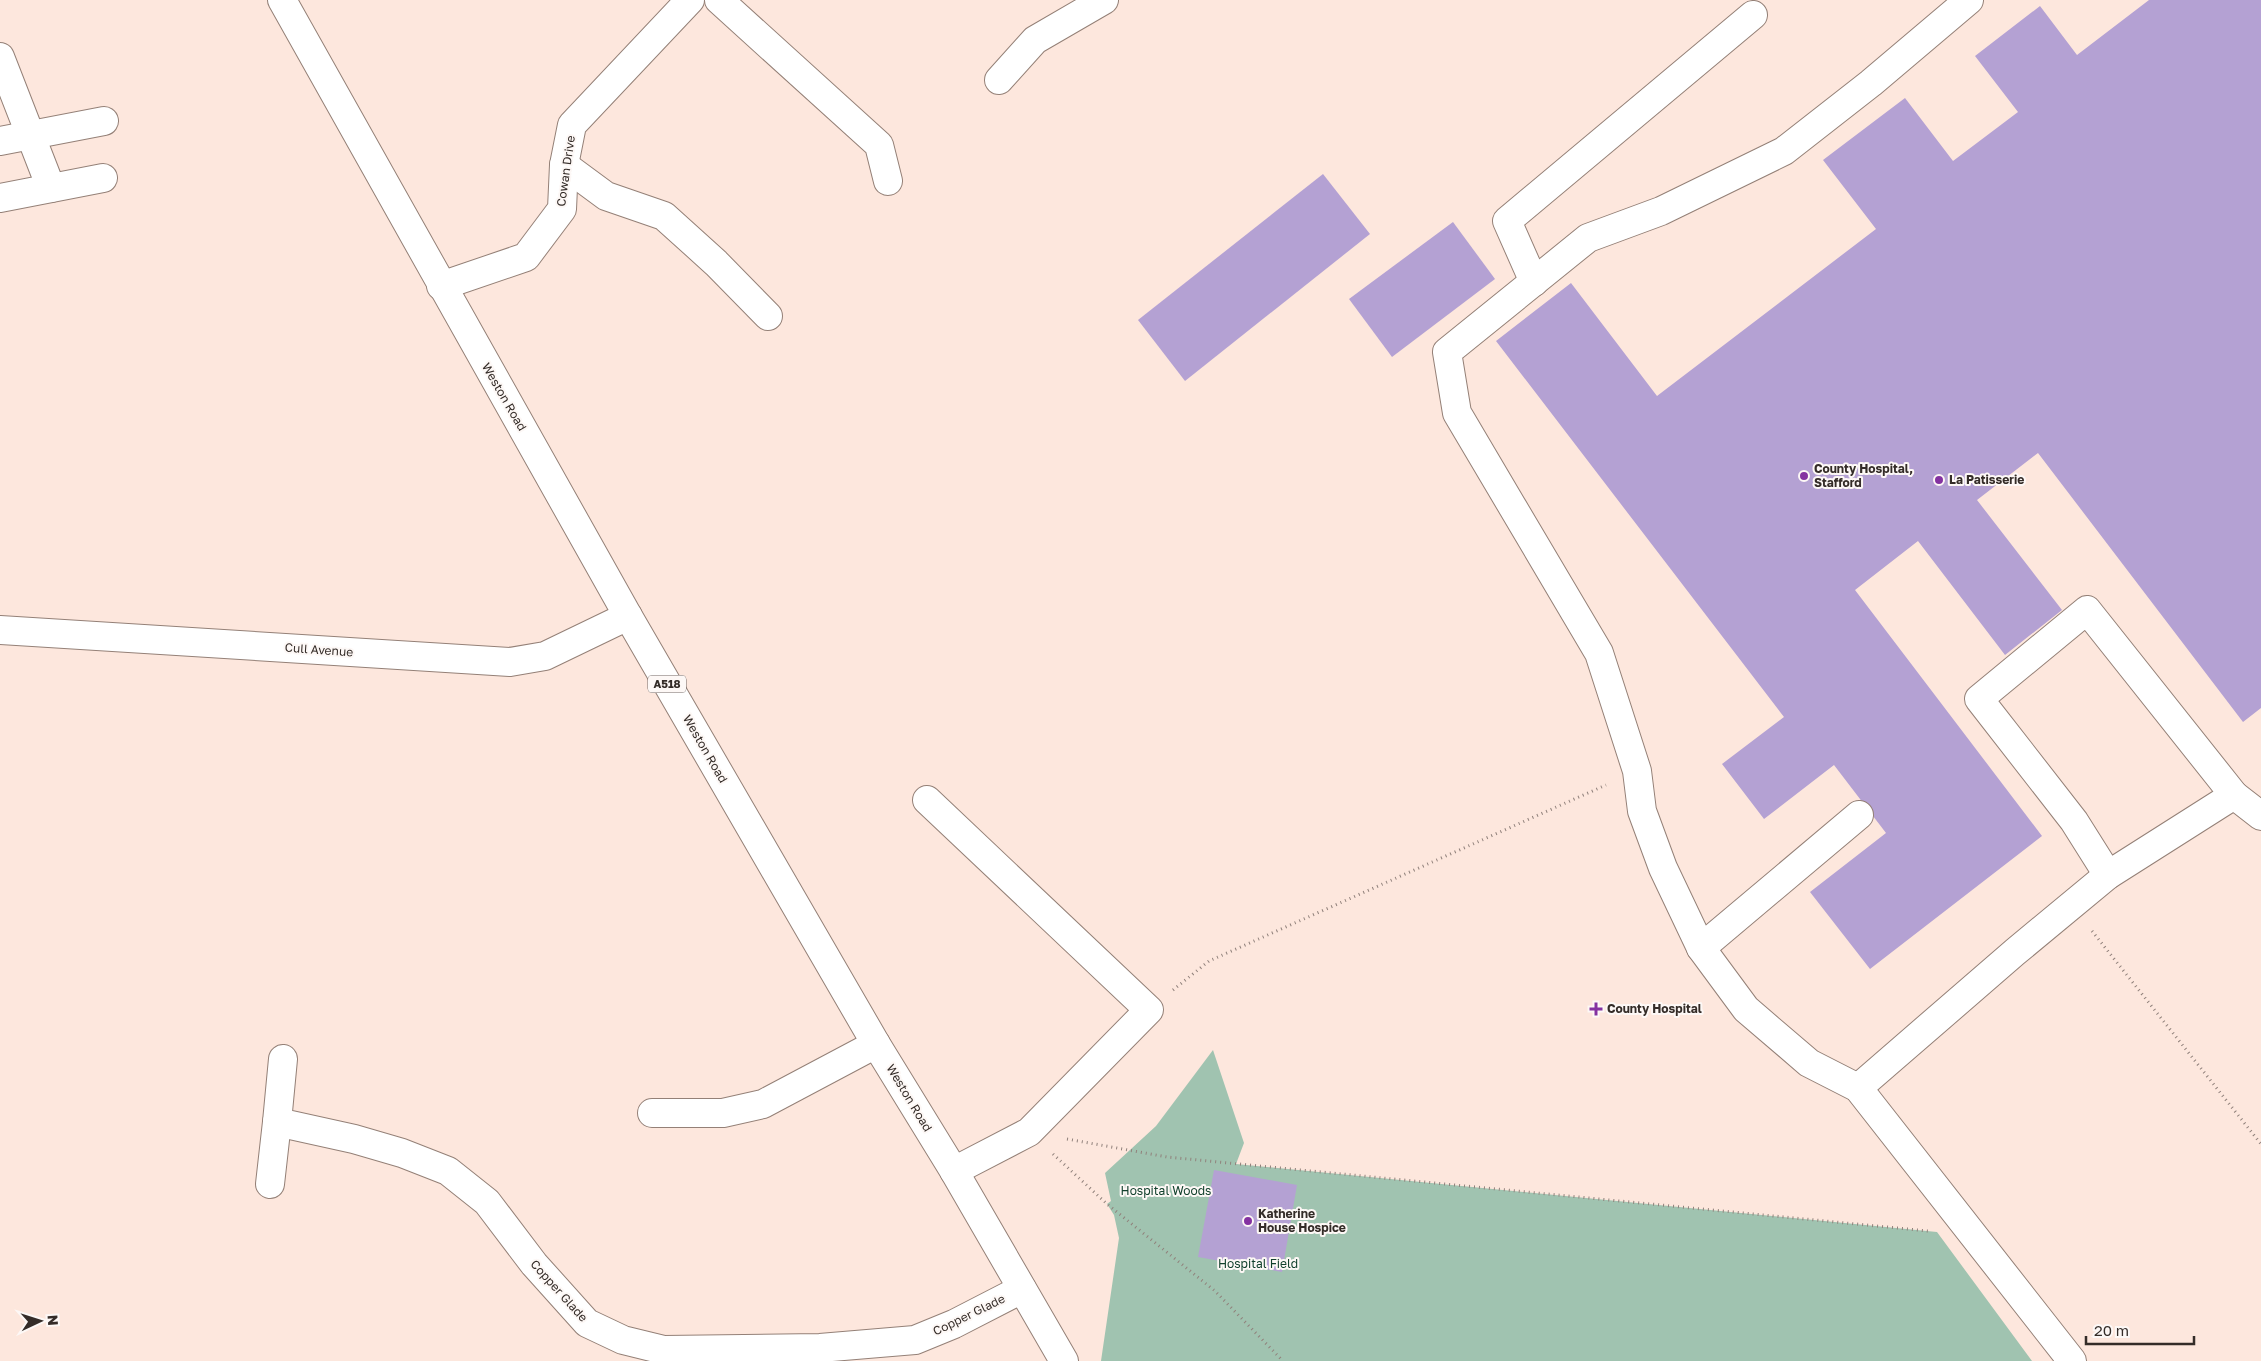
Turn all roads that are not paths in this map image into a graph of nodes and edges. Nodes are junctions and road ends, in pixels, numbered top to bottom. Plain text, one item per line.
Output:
1 (282, 0) edge
2 (690, 0) edge
3 (719, 0) edge
4 (1104, 0) edge
5 (1969, 0) edge
6 (1753, 15) dead end
7 (0, 57) edge
8 (999, 80) dead end
9 (104, 121) dead end
10 (30, 135) junction
11 (0, 141) edge
12 (564, 165) junction
13 (103, 178) dead end
14 (888, 181) dead end
15 (51, 188) junction
16 (0, 198) edge
17 (1534, 282) junction
18 (441, 286) junction
19 (768, 316) dead end
20 (628, 616) junction
21 (0, 630) edge
22 (2234, 795) junction
23 (927, 800) dead end
24 (1859, 815) dead end
25 (2261, 816) edge
26 (2108, 875) junction
27 (1701, 948) junction
28 (876, 1044) junction
29 (283, 1059) dead end
30 (1858, 1088) junction
31 (652, 1113) dead end
32 (277, 1122) junction
33 (954, 1171) junction
34 (270, 1184) dead end
35 (1022, 1289) junction
36 (1064, 1361) edge
37 (2072, 1361) edge

1 - 18 main road, Weston Road / A518
2 - 12 main road, Cowan Drive
3 - 14 main road
4 - 8 main road
5 - 17 main road
6 - 17 main road
7 - 10 main road
9 - 10 main road
10 - 11 main road
10 - 15 main road
12 - 18 main road, Cowan Drive
12 - 19 main road
13 - 15 main road
15 - 16 main road
17 - 27 main road
18 - 20 main road, Weston Road / A518
20 - 21 main road, Cull Avenue
20 - 28 main road, Weston Road / A518
22 - 25 main road
22 - 26 main road
22 - 26 main road
23 - 33 main road
24 - 27 main road
26 - 30 main road
27 - 30 main road
28 - 31 main road
28 - 33 main road, Weston Road / A518
29 - 32 main road
30 - 37 main road
32 - 34 main road
32 - 35 main road, Copper Glade
33 - 35 main road, Weston Road / A518
35 - 36 main road, Weston Road / A518

